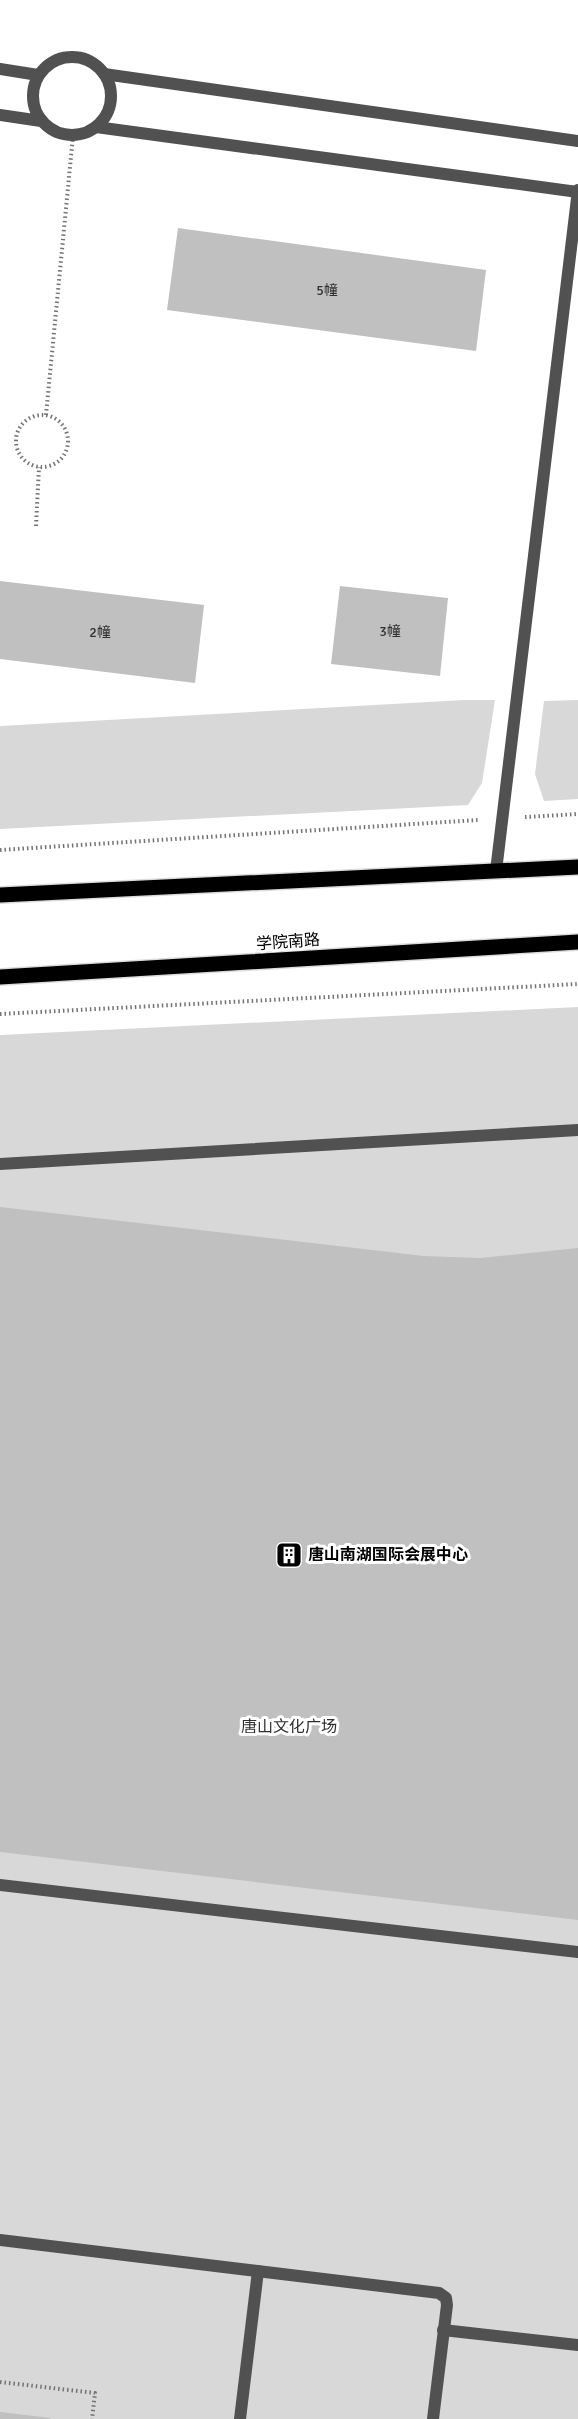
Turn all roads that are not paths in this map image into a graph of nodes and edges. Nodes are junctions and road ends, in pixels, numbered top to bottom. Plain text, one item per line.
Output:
1 (0, 69) edge
2 (104, 74) junction
3 (38, 75) junction
4 (0, 115) edge
5 (41, 121) junction
6 (96, 128) junction
7 (578, 141) edge
8 (578, 191) edge
9 (578, 867) edge
10 (496, 872) junction
11 (0, 895) edge
12 (578, 942) edge
13 (0, 977) edge
14 (578, 1130) edge
15 (0, 1164) edge
16 (0, 1885) edge
17 (578, 1952) edge
18 (0, 2240) edge
19 (258, 2271) junction
20 (443, 2330) junction
21 (578, 2345) edge
22 (240, 2419) edge
23 (433, 2419) edge

1 - 3 street
2 - 3 street
2 - 6 street
2 - 7 street
3 - 5 street
4 - 5 street
5 - 6 street
6 - 8 street
8 - 10 street
9 - 10 main road
10 - 11 main road
12 - 13 main road, 学院南路
14 - 15 street
16 - 17 street
18 - 19 street
19 - 20 street
19 - 22 street
20 - 21 street
20 - 23 street

